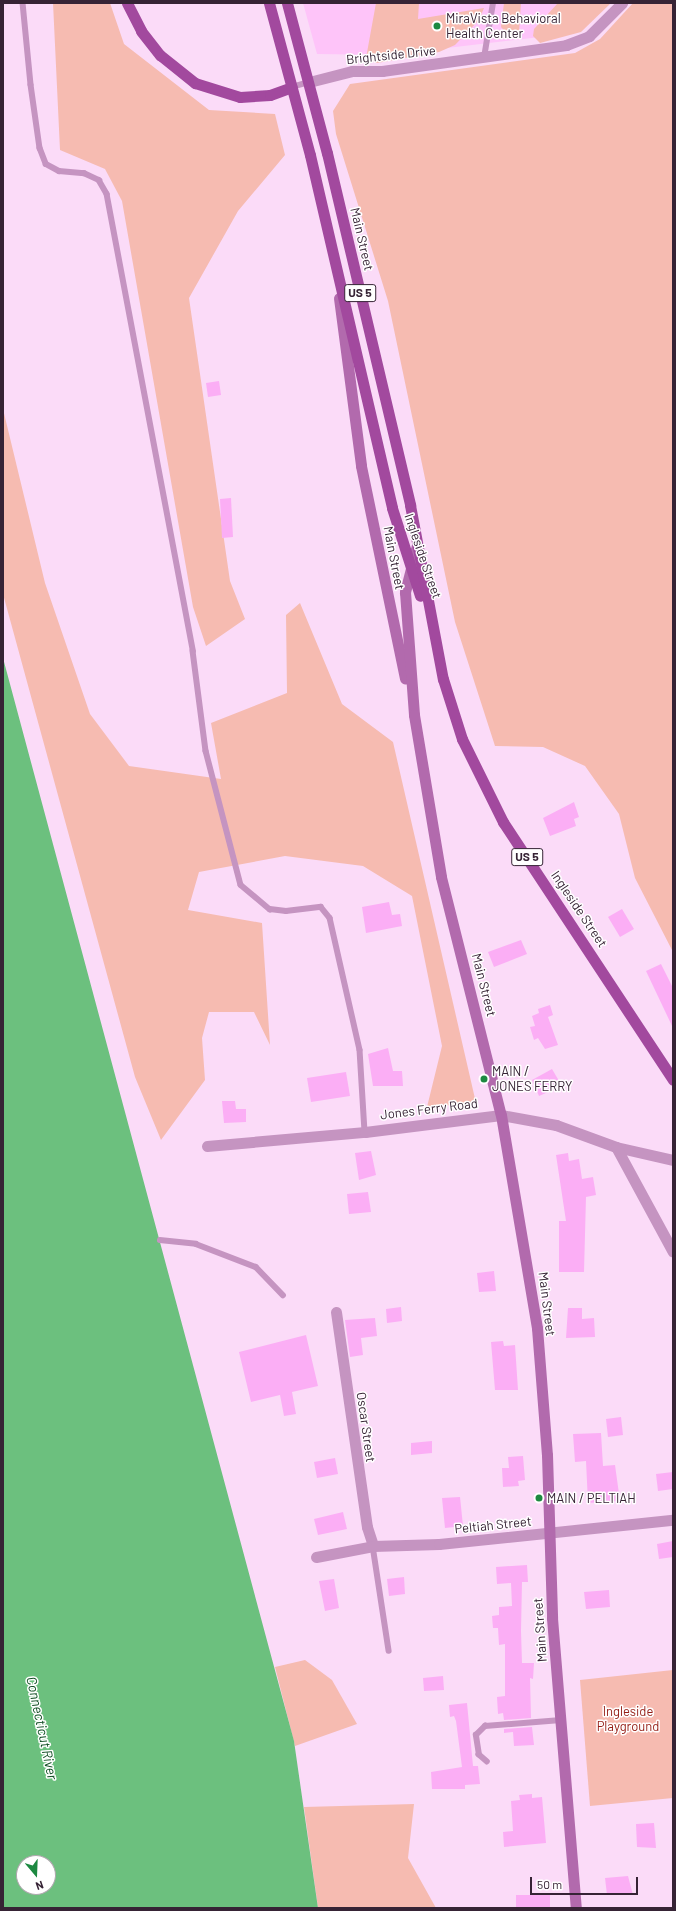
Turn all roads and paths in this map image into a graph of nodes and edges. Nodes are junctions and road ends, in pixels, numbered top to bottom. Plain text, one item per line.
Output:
1 (23, 3) edge
2 (127, 3) edge
3 (269, 3) edge
4 (287, 3) edge
5 (493, 3) edge
6 (622, 3) edge
7 (484, 58) junction
8 (308, 82) junction
9 (292, 87) junction
10 (334, 263) junction
11 (410, 505) joint
12 (392, 508) joint
13 (417, 545) junction
14 (410, 567) junction
15 (428, 613) junction
16 (414, 715) junction
17 (673, 1080) edge
18 (501, 1114) junction
19 (365, 1132) junction
20 (207, 1146) dead end
21 (616, 1147) junction
22 (673, 1160) edge
23 (160, 1240) dead end
24 (673, 1252) edge
25 (283, 1295) dead end
26 (336, 1312) dead end
27 (673, 1520) edge
28 (547, 1533) junction
29 (373, 1546) junction
30 (316, 1557) dead end
31 (389, 1650) dead end
32 (561, 1720) junction
33 (487, 1762) dead end
34 (576, 1908) edge

1 - 19 lane
2 - 9 main road
3 - 9 main road, Main Street / US 5
4 - 8 main road, Main Street / US 5
5 - 7 lane
6 - 7 street, Brightside Drive
7 - 8 street, Brightside Drive
8 - 9 lane, Brightside Drive
8 - 11 main road, Main Street / US 5
9 - 10 main road, Main Street / US 5
10 - 12 main road, Main Street / US 5
10 - 16 main road, Main Street
11 - 13 main road, Ingleside Street / US 5
12 - 14 main road, Ingleside Street / US 5
13 - 14 main road, Main Street
13 - 15 main road, Ingleside Street / US 5
14 - 15 main road, Ingleside Street / US 5
14 - 16 main road, Main Street
15 - 17 main road, Ingleside Street / US 5
16 - 18 main road, Main Street
18 - 19 street, Jones Ferry Road
18 - 21 street, Jones Ferry Road
18 - 28 main road, Main Street
19 - 20 street, Jones Ferry Road
21 - 22 street, Jones Ferry Road
21 - 24 street
23 - 25 lane
26 - 29 street, Oscar Street
27 - 28 street, Peltiah Street
28 - 29 street, Peltiah Street
28 - 32 main road, Main Street
29 - 30 street, Peltiah Street
29 - 31 lane
32 - 33 lane
32 - 34 main road, Main Street

